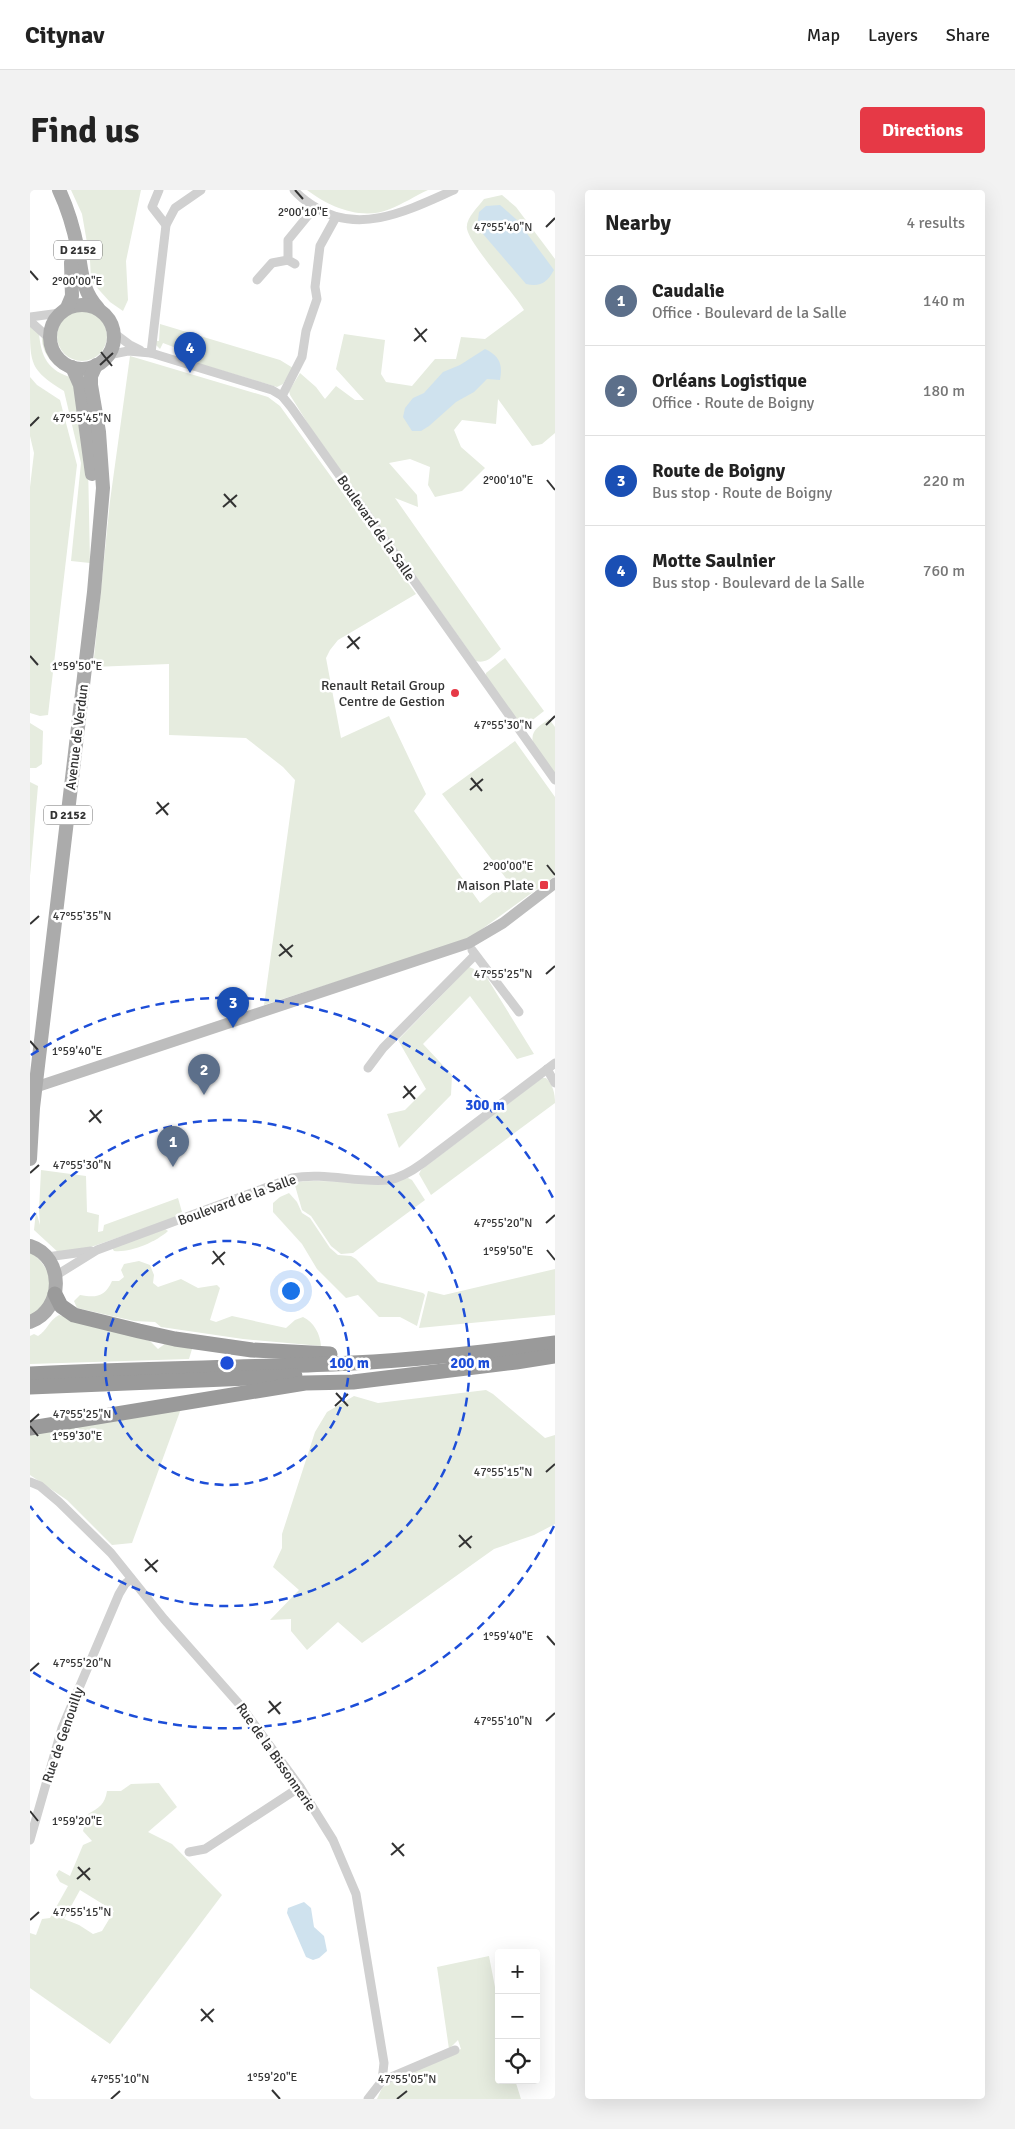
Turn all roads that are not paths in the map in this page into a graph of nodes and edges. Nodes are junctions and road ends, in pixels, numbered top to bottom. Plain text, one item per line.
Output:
1 (52, 190) edge
2 (60, 190) edge
3 (159, 190) edge
4 (201, 190) edge
5 (294, 190) edge
6 (454, 190) edge
7 (315, 207) junction
8 (336, 217) junction
9 (166, 225) junction
10 (257, 280) dead end
11 (98, 308) junction
12 (64, 311) junction
13 (30, 317) edge
14 (30, 321) edge
15 (114, 333) junction
16 (50, 340) junction
17 (147, 352) junction
18 (108, 355) junction
19 (96, 365) junction
20 (72, 367) junction
21 (282, 396) junction
22 (98, 544) junction
23 (555, 780) edge
24 (555, 883) edge
25 (469, 943) junction
26 (475, 955) junction
27 (519, 1012) dead end
28 (555, 1063) edge
29 (368, 1068) dead end
30 (547, 1069) junction
31 (555, 1083) edge
32 (36, 1087) junction
33 (32, 1113) edge
34 (30, 1159) edge
35 (32, 1242) edge
36 (97, 1250) junction
37 (47, 1257) junction
38 (56, 1276) junction
39 (55, 1294) junction
40 (31, 1322) edge
41 (555, 1343) edge
42 (555, 1356) edge
43 (428, 1357) junction
44 (461, 1368) junction
45 (30, 1374) edge
46 (30, 1387) edge
47 (30, 1428) edge
48 (30, 1482) edge
49 (131, 1579) junction
50 (300, 1787) junction
51 (30, 1840) edge
52 (190, 1852) dead end
53 (455, 2050) dead end
54 (382, 2081) junction
55 (368, 2099) edge

1 - 12 main road, D 2152
2 - 11 main road, D 2152
3 - 9 street
4 - 9 street
5 - 7 street
6 - 8 street
7 - 8 street
7 - 10 street
8 - 21 street
9 - 17 street
11 - 12 main road
11 - 15 main road
12 - 13 street
12 - 16 main road
14 - 16 street
15 - 17 street, Boulevard de la Salle
15 - 18 main road
16 - 20 main road
17 - 18 street, Boulevard de la Salle
17 - 21 street, Boulevard de la Salle
18 - 19 main road
19 - 20 main road
19 - 22 main road, Avenue de Verdun / D 2152
20 - 22 main road, Avenue de Verdun / D 2152
21 - 23 street, Boulevard de la Salle
22 - 32 main road, Avenue de Verdun / D 2152
24 - 25 street
25 - 26 street
25 - 32 street
26 - 27 street
26 - 29 street
28 - 30 street, Boulevard de la Salle
30 - 31 street
30 - 36 street, Boulevard de la Salle
32 - 33 main road, Avenue de Verdun / D 2152
33 - 34 main road, Avenue de Verdun / D 2152
35 - 37 main road
36 - 37 street, Boulevard de la Salle
36 - 38 street, Boulevard de la Salle
37 - 38 main road
38 - 39 main road
39 - 40 main road
39 - 43 highway
41 - 43 highway
42 - 44 highway
43 - 45 highway
44 - 46 highway
44 - 47 highway
48 - 49 street, Rue de la Bissonnerie
49 - 50 street, Rue de la Bissonnerie
49 - 51 street, Rue de Genouilly
50 - 52 street
50 - 54 street, Rue de la Bissonnerie
53 - 54 street
54 - 55 street

